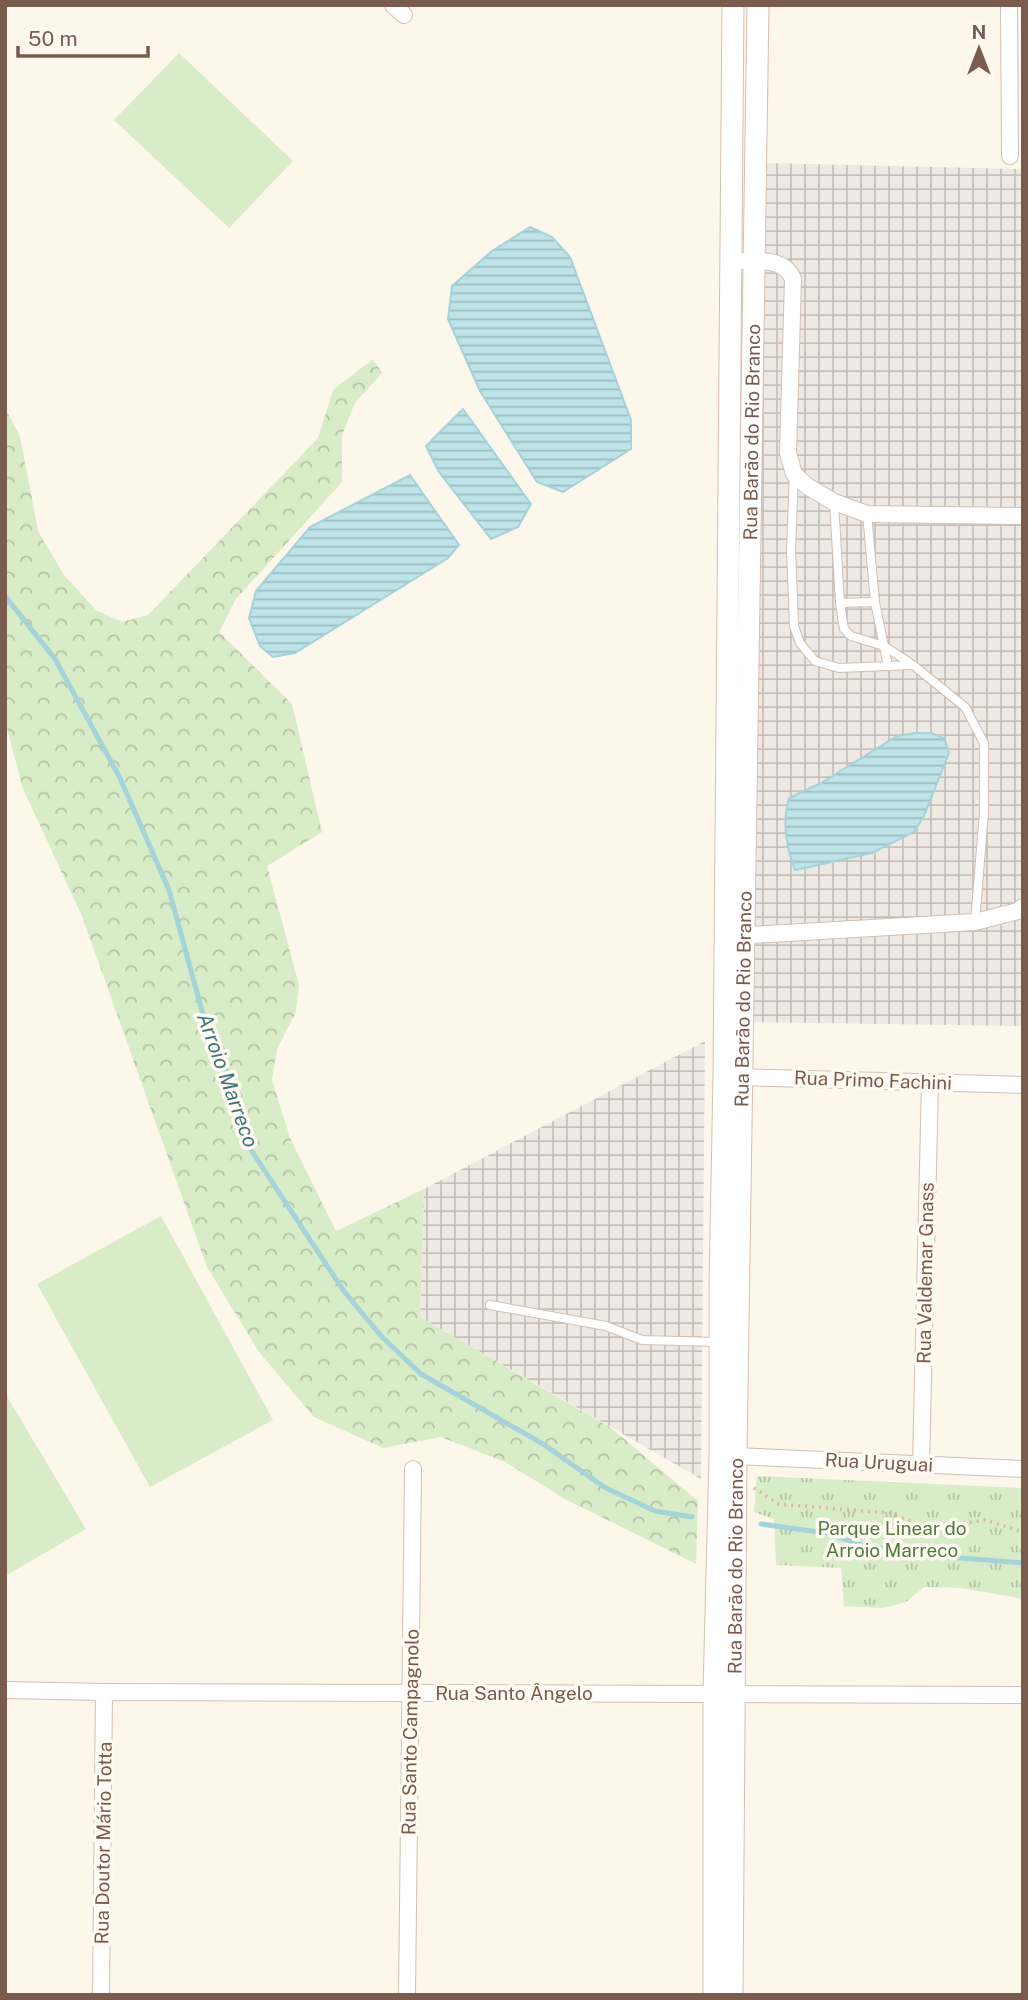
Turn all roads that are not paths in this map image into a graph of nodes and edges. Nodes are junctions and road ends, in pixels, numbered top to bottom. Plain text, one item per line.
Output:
1 (733, 5) edge
2 (758, 5) edge
3 (1009, 5) edge
4 (1010, 156) dead end
5 (731, 261) junction
6 (754, 261) junction
7 (794, 474) junction
8 (729, 486) junction
9 (750, 486) junction
10 (834, 502) junction
11 (867, 514) junction
12 (1023, 516) edge
13 (875, 602) junction
14 (840, 603) junction
15 (884, 646) junction
16 (913, 665) junction
17 (888, 666) junction
18 (1023, 907) edge
19 (975, 922) junction
20 (734, 936) junction
21 (733, 1077) junction
22 (930, 1082) junction
23 (1023, 1085) edge
24 (490, 1305) dead end
25 (729, 1343) junction
26 (736, 1456) junction
27 (921, 1464) junction
28 (413, 1469) dead end
29 (1023, 1469) edge
30 (726, 1578) junction
31 (5, 1690) edge
32 (104, 1692) junction
33 (411, 1693) junction
34 (724, 1693) junction
35 (1023, 1695) edge
36 (101, 1995) edge
37 (407, 1995) edge
38 (713, 1995) edge
39 (732, 1995) edge

1 - 5 main road, Rua Barão do Rio Branco
2 - 6 main road, Rua Barão do Rio Branco
3 - 4 street
5 - 6 street
5 - 8 main road, Rua Barão do Rio Branco
6 - 7 street
6 - 9 main road, Rua Barão do Rio Branco
7 - 10 street
7 - 17 lane
8 - 9 main road
8 - 20 main road, Rua Barão do Rio Branco
9 - 20 main road, Rua Barão do Rio Branco
10 - 11 street
10 - 14 lane
11 - 12 street
11 - 13 lane
13 - 14 lane
13 - 15 lane
14 - 15 lane
15 - 16 lane
15 - 17 lane
16 - 17 lane
16 - 19 lane
18 - 19 street
19 - 20 street
20 - 21 main road, Rua Barão do Rio Branco
21 - 22 street, Rua Primo Fachini
21 - 25 main road, Rua Barão do Rio Branco
22 - 23 street, Rua Primo Fachini
22 - 27 street, Rua Valdemar Gnass
24 - 25 lane
25 - 26 main road, Rua Barão do Rio Branco
25 - 30 main road, Rua Barão do Rio Branco
26 - 27 street, Rua Uruguai
26 - 30 main road, Rua Barão do Rio Branco
27 - 29 street, Rua Uruguai
28 - 33 street, Rua Santo Campagnolo
30 - 34 main road, Rua Barão do Rio Branco
31 - 32 street, Rua Santo Ângelo
32 - 33 street, Rua Santo Ângelo
32 - 36 street, Rua Doutor Mário Totta
33 - 34 street, Rua Santo Ângelo
33 - 37 street, Rua Santo Campagnolo
34 - 35 street, Rua Santo Ângelo
34 - 38 main road, Rua Barão do Rio Branco
34 - 39 main road, Rua Barão do Rio Branco

